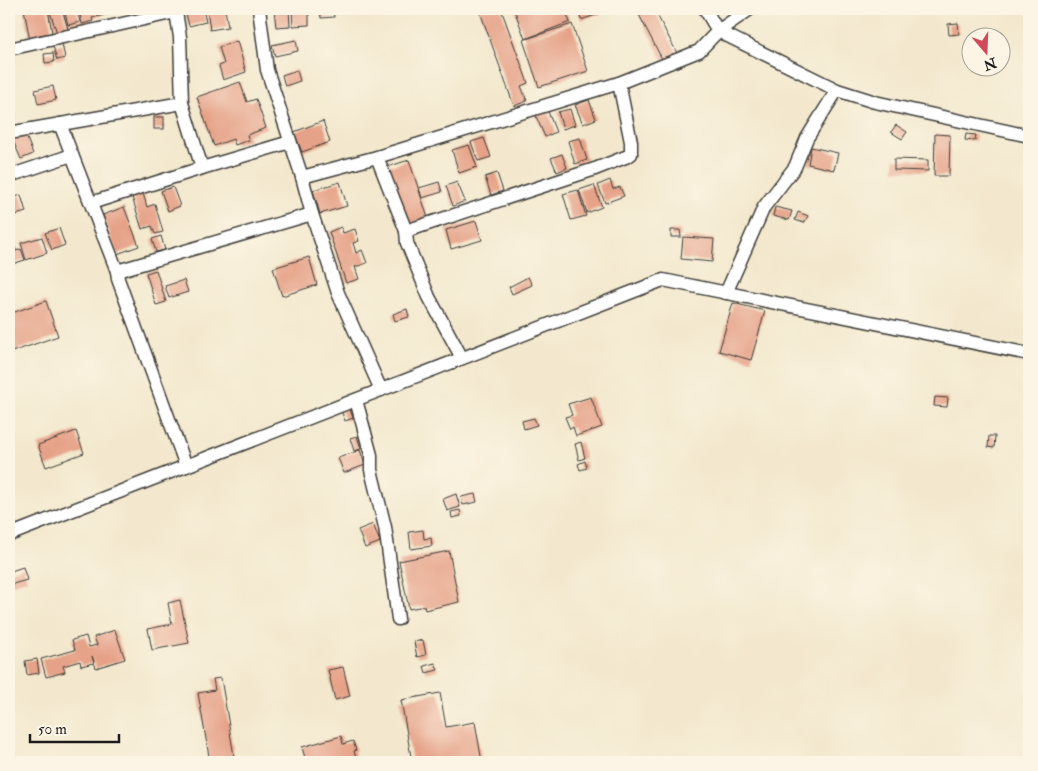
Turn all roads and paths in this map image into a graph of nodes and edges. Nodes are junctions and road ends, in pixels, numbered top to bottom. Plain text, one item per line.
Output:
1 (259, 9) edge
2 (706, 9) edge
3 (750, 9) edge
4 (176, 10) edge
5 (718, 31) junction
6 (9, 49) edge
7 (619, 83) junction
8 (838, 90) junction
9 (182, 103) junction
10 (60, 124) junction
11 (9, 133) edge
12 (1029, 136) edge
13 (290, 142) junction
14 (72, 155) junction
15 (377, 157) junction
16 (202, 168) junction
17 (9, 176) edge
18 (302, 177) junction
19 (91, 203) junction
20 (312, 214) junction
21 (406, 231) junction
22 (117, 271) junction
23 (726, 293) junction
24 (1029, 354) edge
25 (462, 358) junction
26 (381, 390) junction
27 (356, 400) junction
28 (186, 466) junction
29 (9, 535) edge
30 (398, 619) dead end

1 - 13 street
2 - 5 street
3 - 5 street
4 - 6 street
4 - 9 street
5 - 7 street
5 - 8 street
7 - 15 street
7 - 21 street
8 - 12 street
8 - 23 street
9 - 10 street
9 - 16 street
10 - 11 street
10 - 14 street
13 - 16 street
13 - 18 street
14 - 17 street
14 - 19 street
15 - 18 street
15 - 21 street
16 - 19 street
18 - 20 street
19 - 22 street
20 - 22 street
20 - 26 street
21 - 25 street
22 - 28 street
23 - 24 street
23 - 25 street
25 - 26 street
26 - 27 street
27 - 28 street
27 - 30 street
28 - 29 street

